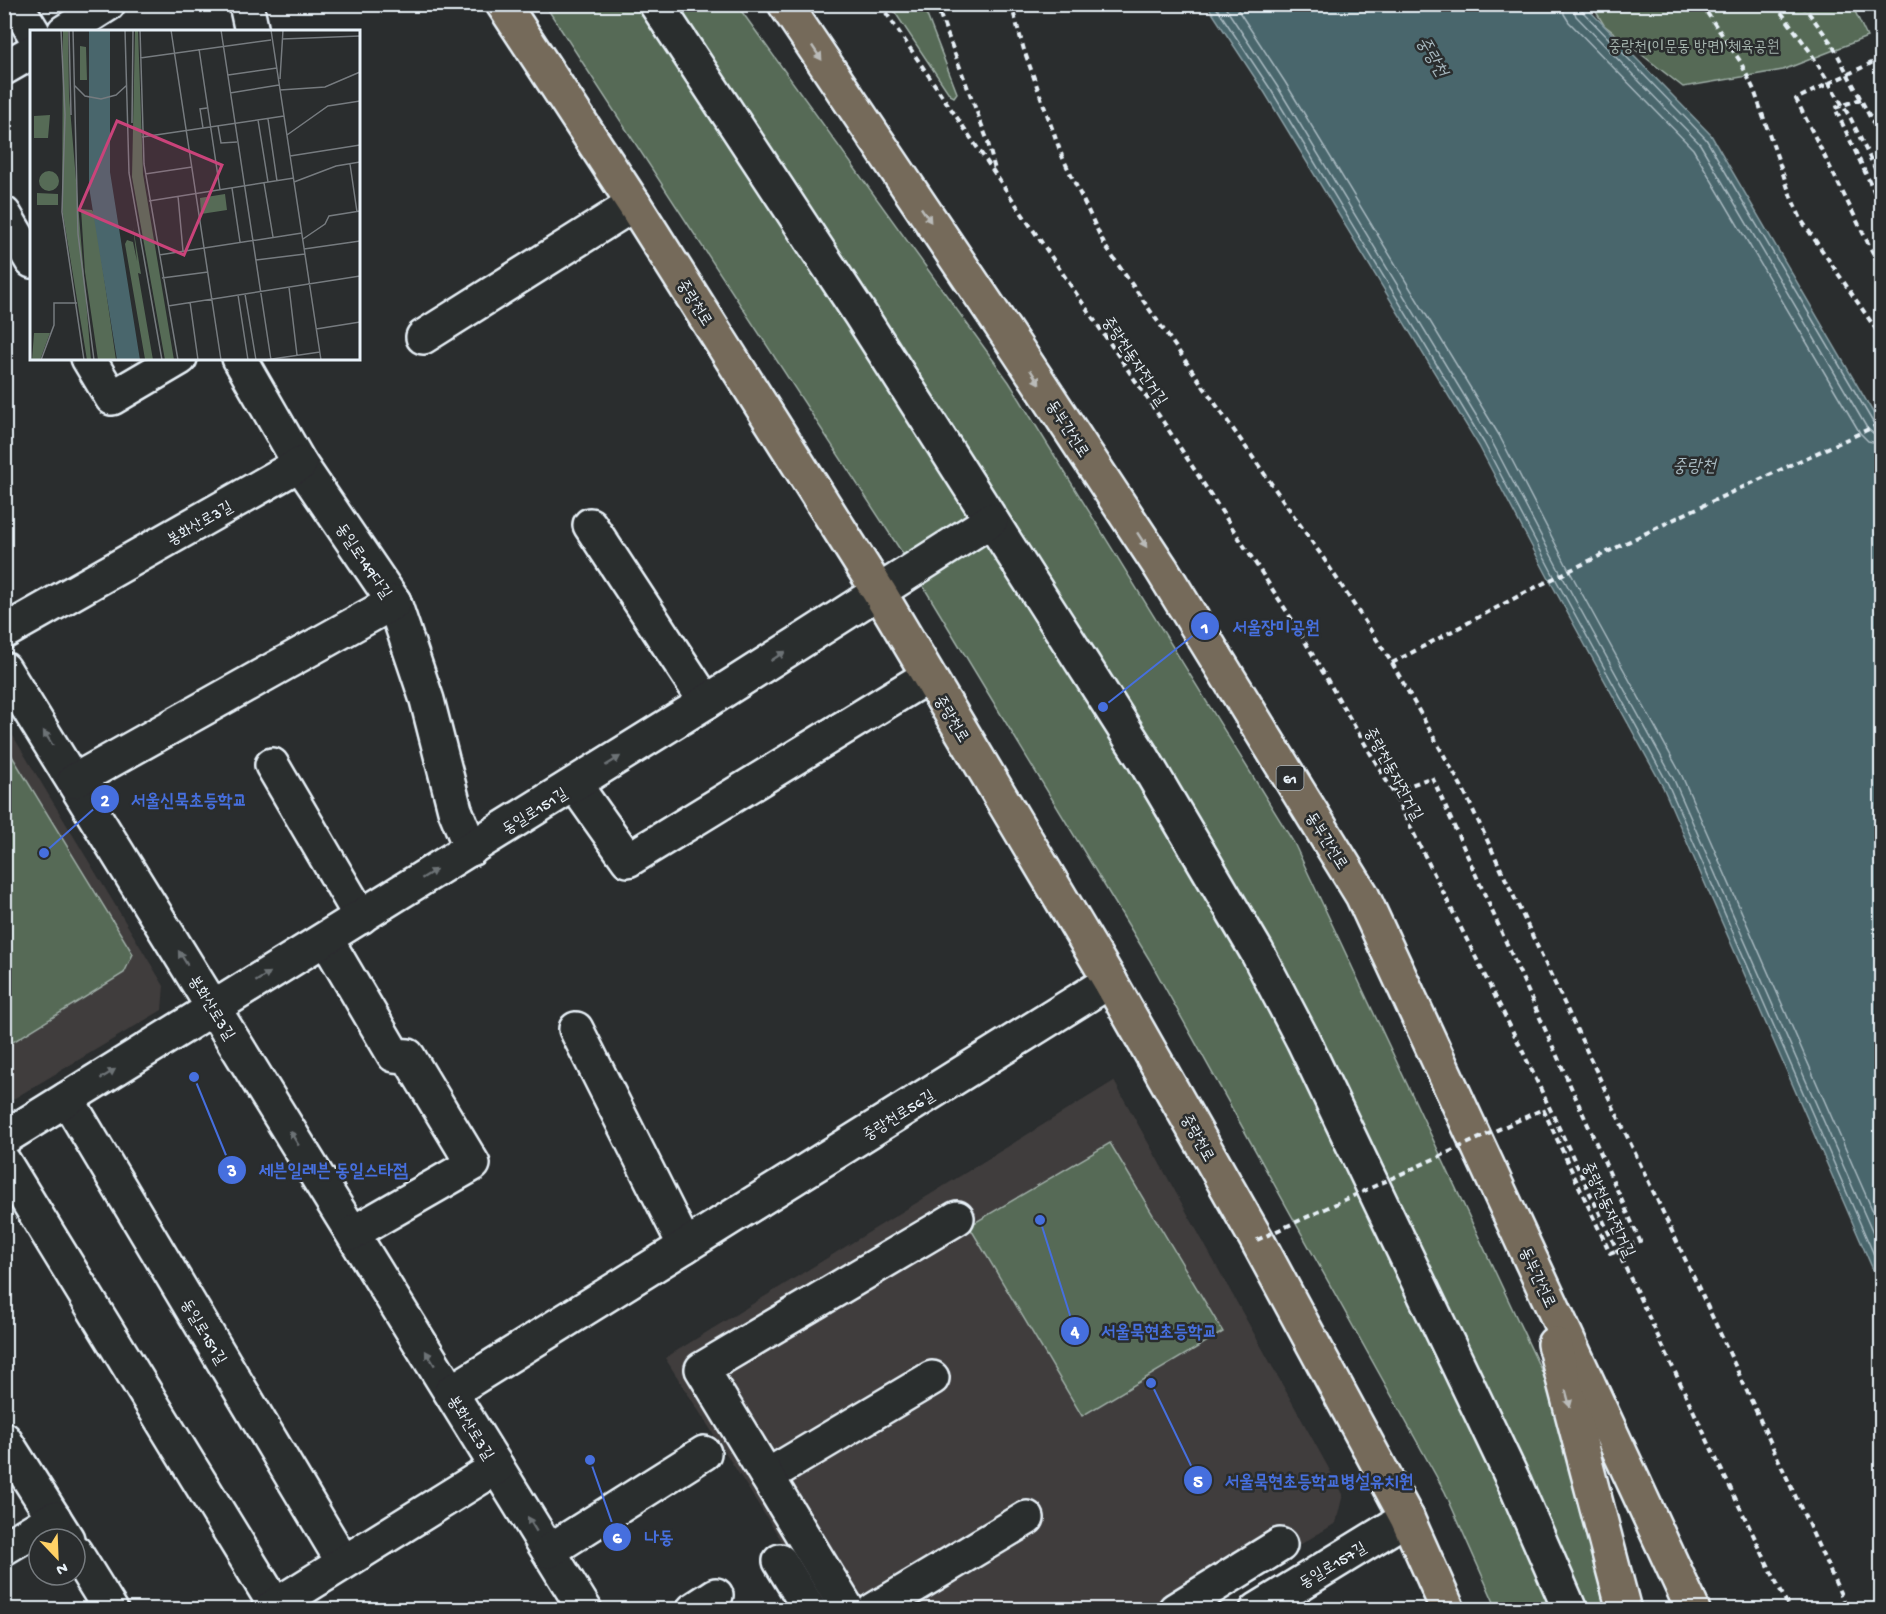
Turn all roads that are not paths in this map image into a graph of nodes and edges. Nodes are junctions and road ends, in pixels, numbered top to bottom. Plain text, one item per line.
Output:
1 (16, 4) edge
2 (108, 4) edge
3 (246, 4) edge
4 (502, 4) edge
5 (656, 4) edge
6 (785, 4) edge
7 (32, 30) edge
8 (67, 30) edge
9 (252, 30) edge
10 (30, 53) edge
11 (4, 68) edge
12 (634, 204) junction
13 (4, 214) edge
14 (30, 258) edge
15 (423, 337) dead end
16 (89, 360) edge
17 (177, 360) edge
18 (248, 362) edge
19 (300, 464) junction
20 (991, 520) junction
21 (590, 525) dead end
22 (879, 591) junction
23 (394, 602) junction
24 (4, 632) edge
25 (4, 669) edge
26 (928, 676) junction
27 (706, 702) junction
28 (272, 765) dead end
29 (74, 781) junction
30 (575, 785) junction
31 (471, 849) junction
32 (362, 917) junction
33 (326, 939) junction
34 (1110, 981) junction
35 (214, 1008) junction
36 (576, 1029) dead end
37 (67, 1099) junction
38 (4, 1138) edge
39 (4, 1162) edge
40 (957, 1218) dead end
41 (353, 1233) junction
42 (685, 1246) junction
43 (1532, 1262) junction
44 (932, 1378) dead end
45 (451, 1392) junction
46 (4, 1439) edge
47 (704, 1453) dead end
48 (497, 1467) junction
49 (767, 1476) junction
50 (1027, 1518) dead end
51 (1407, 1518) junction
52 (59, 1527) edge
53 (27, 1540) edge
54 (1280, 1545) dead end
55 (4, 1548) edge
56 (549, 1551) junction
57 (343, 1562) junction
58 (780, 1562) dead end
59 (87, 1571) edge
60 (271, 1607) edge
61 (111, 1610) edge
62 (585, 1610) edge
63 (810, 1610) edge
64 (848, 1610) edge
65 (874, 1610) edge
66 (1175, 1610) edge
67 (1257, 1610) edge
68 (1448, 1610) edge
69 (1570, 1610) edge
70 (1624, 1610) edge
71 (1693, 1610) edge

1 - 7 street
2 - 8 street
3 - 9 street
4 - 12 main road, 중랑천로
5 - 20 street
6 -> 43 main road, 동부간선로 / 61
10 - 11 street
12 - 15 street
12 - 22 main road, 중랑천로
13 - 14 street
16 - 17 street
18 - 19 street, 동일로149다길
19 - 23 street, 동일로149다길
19 - 24 street, 봉화산로3길
20 - 22 street, 동일로151길
20 - 69 street
21 - 27 street
22 - 26 main road, 중랑천로
27 -> 22 street, 동일로151길
23 - 29 street
23 - 31 street, 동일로149다길
29 -> 25 street, 봉화산로3길
26 - 30 street, 중랑천로
26 - 34 main road, 중랑천로
30 -> 27 street, 동일로151길
28 - 32 street
35 -> 29 street, 봉화산로3길
30 - 31 street, 동일로151길
32 -> 31 street, 동일로151길
32 - 33 street, 동일로151길
35 -> 33 street, 동일로151길
33 - 41 street
34 - 42 street, 중랑천로56길
34 - 51 main road, 중랑천로
37 -> 35 street, 동일로151길
41 -> 35 street, 봉화산로3길
36 - 42 street
37 - 38 street, 동일로151길
37 - 57 street, 동일로151길
39 - 60 street
40 - 49 street
45 -> 41 street, 봉화산로3길
42 - 45 street, 중랑천로56길
43 -> 70 main road
43 - 71 main road, 동부간선로 / 61
44 - 49 street
45 - 48 street, 봉화산로3길
46 - 52 street
47 - 56 street
56 -> 48 street, 봉화산로3길
48 - 57 street, 봉화산로3길
49 - 64 street
50 - 65 street
51 - 67 street, 동일로157길
51 - 68 main road, 중랑천로
53 - 55 street
54 - 66 street
56 - 62 street, 봉화산로3길
57 - 60 street, 봉화산로3길
58 - 63 street
59 - 61 street

